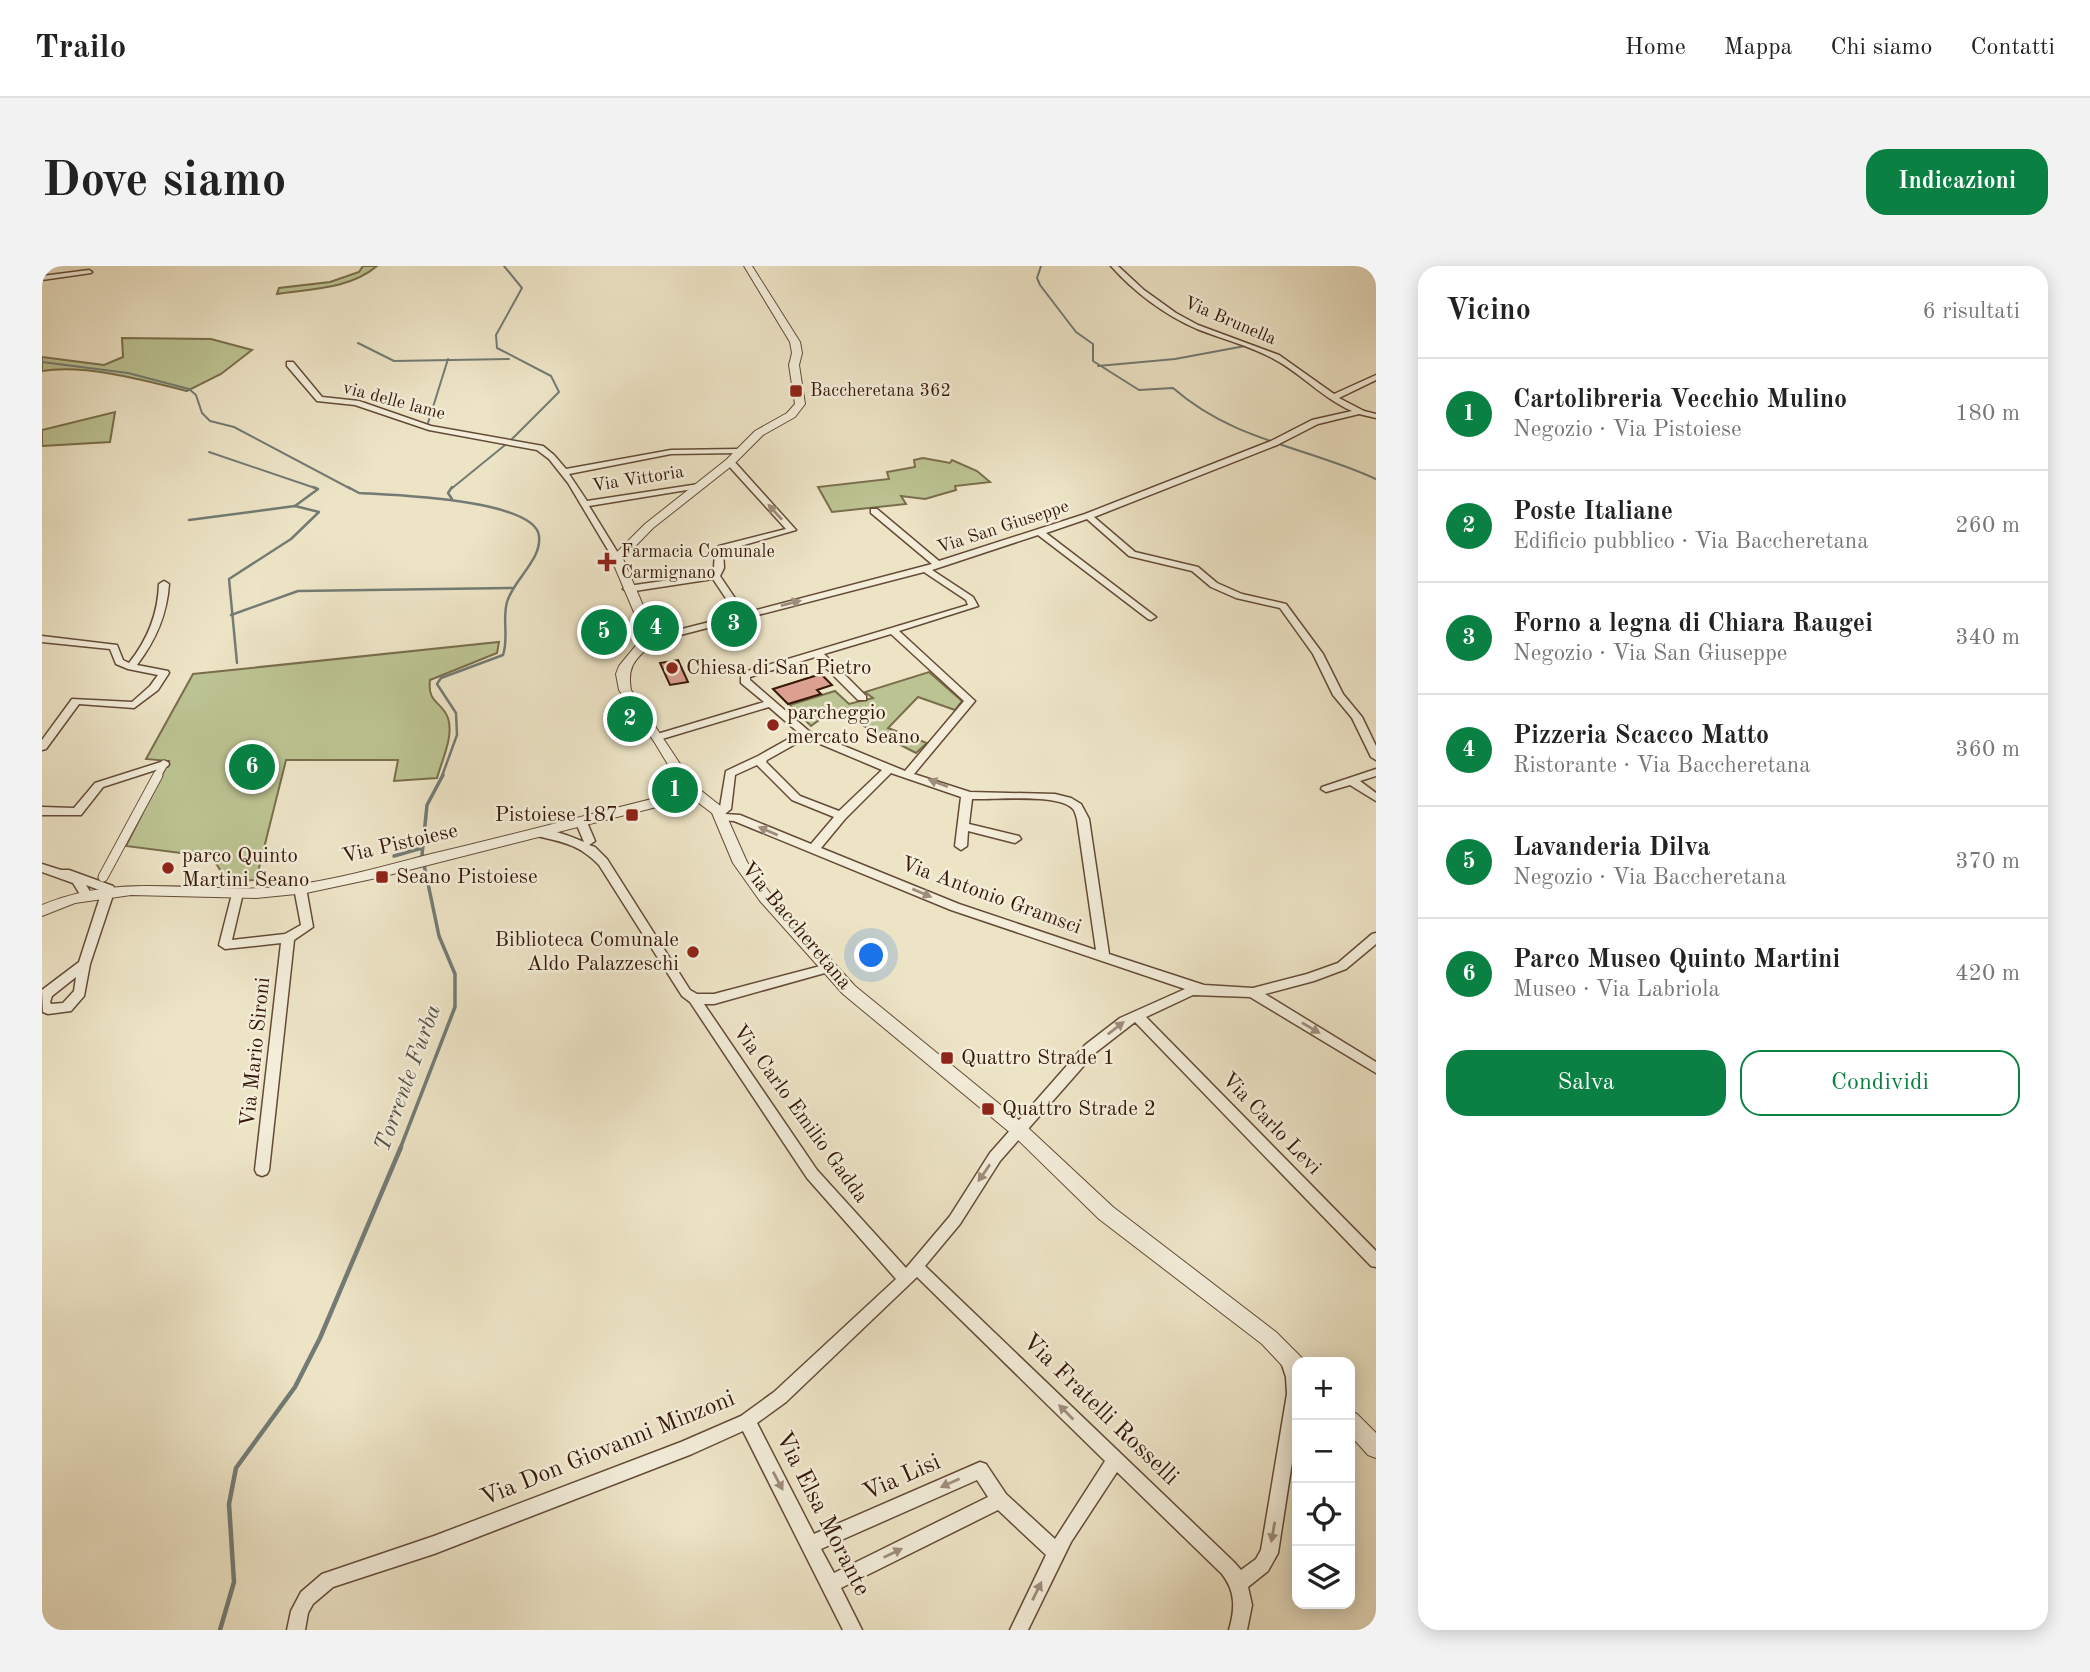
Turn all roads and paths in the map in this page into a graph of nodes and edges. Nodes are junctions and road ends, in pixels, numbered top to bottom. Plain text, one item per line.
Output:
1 (748, 266) edge
2 (1114, 266) edge
3 (89, 272) dead end
4 (42, 278) edge
5 (290, 365) dead end
6 (1376, 377) edge
7 (1332, 398) junction
8 (1357, 412) junction
9 (1376, 416) edge
10 (739, 451) junction
11 (730, 462) junction
12 (565, 472) junction
13 (699, 486) junction
14 (583, 504) junction
15 (874, 511) dead end
16 (1088, 516) junction
17 (1038, 531) junction
18 (617, 558) junction
19 (937, 564) junction
20 (925, 569) junction
21 (715, 576) junction
22 (164, 584) dead end
23 (628, 589) junction
24 (743, 616) junction
25 (1151, 617) dead end
26 (893, 631) junction
27 (651, 638) junction
28 (42, 639) edge
29 (817, 653) junction
30 (131, 667) junction
31 (862, 698) dead end
32 (769, 704) junction
33 (806, 734) junction
34 (658, 737) junction
35 (42, 747) edge
36 (1376, 757) edge
37 (760, 761) junction
38 (164, 764) joint
39 (889, 769) junction
40 (1376, 772) edge
41 (907, 776) junction
42 (1351, 780) junction
43 (1326, 789) dead end
44 (693, 793) junction
45 (967, 795) junction
46 (1376, 798) edge
47 (42, 811) edge
48 (720, 815) junction
49 (841, 816) junction
50 (582, 823) junction
51 (963, 826) junction
52 (557, 829) junction
53 (541, 833) junction
54 (1015, 839) dead end
55 (589, 841) junction
56 (961, 846) dead end
57 (813, 850) junction
58 (603, 862) junction
59 (42, 868) edge
60 (65, 873) junction
61 (106, 883) junction
62 (300, 888) junction
63 (85, 893) junction
64 (237, 893) junction
65 (42, 911) edge
66 (1376, 937) edge
67 (288, 938) junction
68 (1103, 956) junction
69 (84, 964) dead end
70 (828, 968) junction
71 (1203, 990) junction
72 (1252, 993) junction
73 (700, 1000) junction
74 (1137, 1016) junction
75 (1376, 1068) edge
76 (1019, 1130) junction
77 (262, 1170) dead end
78 (1376, 1261) edge
79 (912, 1273) junction
80 (1292, 1361) edge
81 (1294, 1420) edge
82 (747, 1421) junction
83 (1355, 1426) edge
84 (1376, 1448) edge
85 (1115, 1461) junction
86 (1000, 1500) junction
87 (812, 1545) junction
88 (1056, 1552) junction
89 (831, 1584) junction
90 (1241, 1588) junction
91 (296, 1630) edge
92 (853, 1630) edge
93 (1019, 1630) edge
94 (1238, 1630) edge

1 - 10 street
2 - 7 street, Via Brunella
3 - 4 street
5 - 12 street, via delle lame
6 - 7 street
7 - 8 street, Via Brunella
8 - 9 street, Via Brunella
8 - 16 street, Via San Giuseppe
10 - 11 street
10 - 12 street
11 - 13 street
21 -> 11 street
12 - 14 street
13 - 14 street, Via Vittoria
13 - 18 street
14 - 18 street
15 - 19 street
16 - 17 street, Via San Giuseppe
16 - 36 street
17 - 19 street, Via San Giuseppe
17 - 25 street
18 - 23 street
19 - 20 street, Via San Giuseppe
24 -> 20 street, Via San Giuseppe
20 - 26 street
21 - 23 street
21 - 24 street
22 - 30 street
23 - 27 street
24 - 27 street, Via San Giuseppe
26 - 29 street
26 - 41 street
27 - 34 street, Via Baccheretana
28 - 30 street
29 - 31 street
29 - 32 street
30 - 35 street
32 - 33 street
32 - 34 street
33 - 37 street
33 - 39 street
34 - 44 street, Via Baccheretana
37 - 48 street
37 - 49 street
38 - 47 street
38 - 61 street
39 - 41 street
39 - 49 street
40 - 42 street
45 -> 41 street
42 - 43 street
42 - 46 street
44 - 48 street, Via Baccheretana
44 - 50 street, Via Pistoiese
45 - 51 street
45 - 68 street
57 -> 48 street, Via Antonio Gramsci
48 - 70 street, Via Baccheretana
49 - 57 street
50 - 52 street, Via Pistoiese
50 - 55 street, Via Carlo Emilio Gadda
51 - 54 street
51 - 56 street
52 - 53 street, Via Pistoiese
52 - 55 street
53 - 58 street, Via Carlo Emilio Gadda
53 - 62 street, Via Pistoiese
55 - 58 street, Via Carlo Emilio Gadda
57 -> 68 street, Via Antonio Gramsci
58 - 73 street, Via Carlo Emilio Gadda
59 - 60 street
60 - 61 street
60 - 63 street
61 - 63 street, Via Pistoiese
61 - 64 street, Via Pistoiese
61 - 69 street
62 - 64 street, Via Pistoiese
62 - 67 street, Via Mario Sironi
63 - 65 street, Via Pistoiese
64 - 67 street
66 - 72 street
67 - 77 street, Via Mario Sironi
68 - 71 street, Via Antonio Gramsci
70 - 73 street
70 - 76 street, Via Baccheretana
71 - 72 street, Via Antonio Gramsci
71 - 74 street, Via Don Giovanni Minzoni
72 -> 75 street
73 - 79 street, Via Carlo Emilio Gadda
76 -> 74 street, Via Don Giovanni Minzoni
74 - 78 street, Via Carlo Levi
76 -> 79 street, Via Don Giovanni Minzoni
76 - 80 street, Via Baccheretana
79 - 82 street, Via Don Giovanni Minzoni
85 -> 79 street, Via Fratelli Rosselli
81 -> 90 street
82 -> 87 street, Via Elsa Morante
82 - 91 street, Via Don Giovanni Minzoni
83 - 84 street
85 - 88 street
85 - 90 street, Via Fratelli Rosselli
86 -> 87 street, Via Lisi
86 - 88 street, Via Lisi
89 -> 86 street
87 - 89 street, Via Elsa Morante
93 -> 88 street
89 - 92 street, Via Elsa Morante
90 - 94 street

